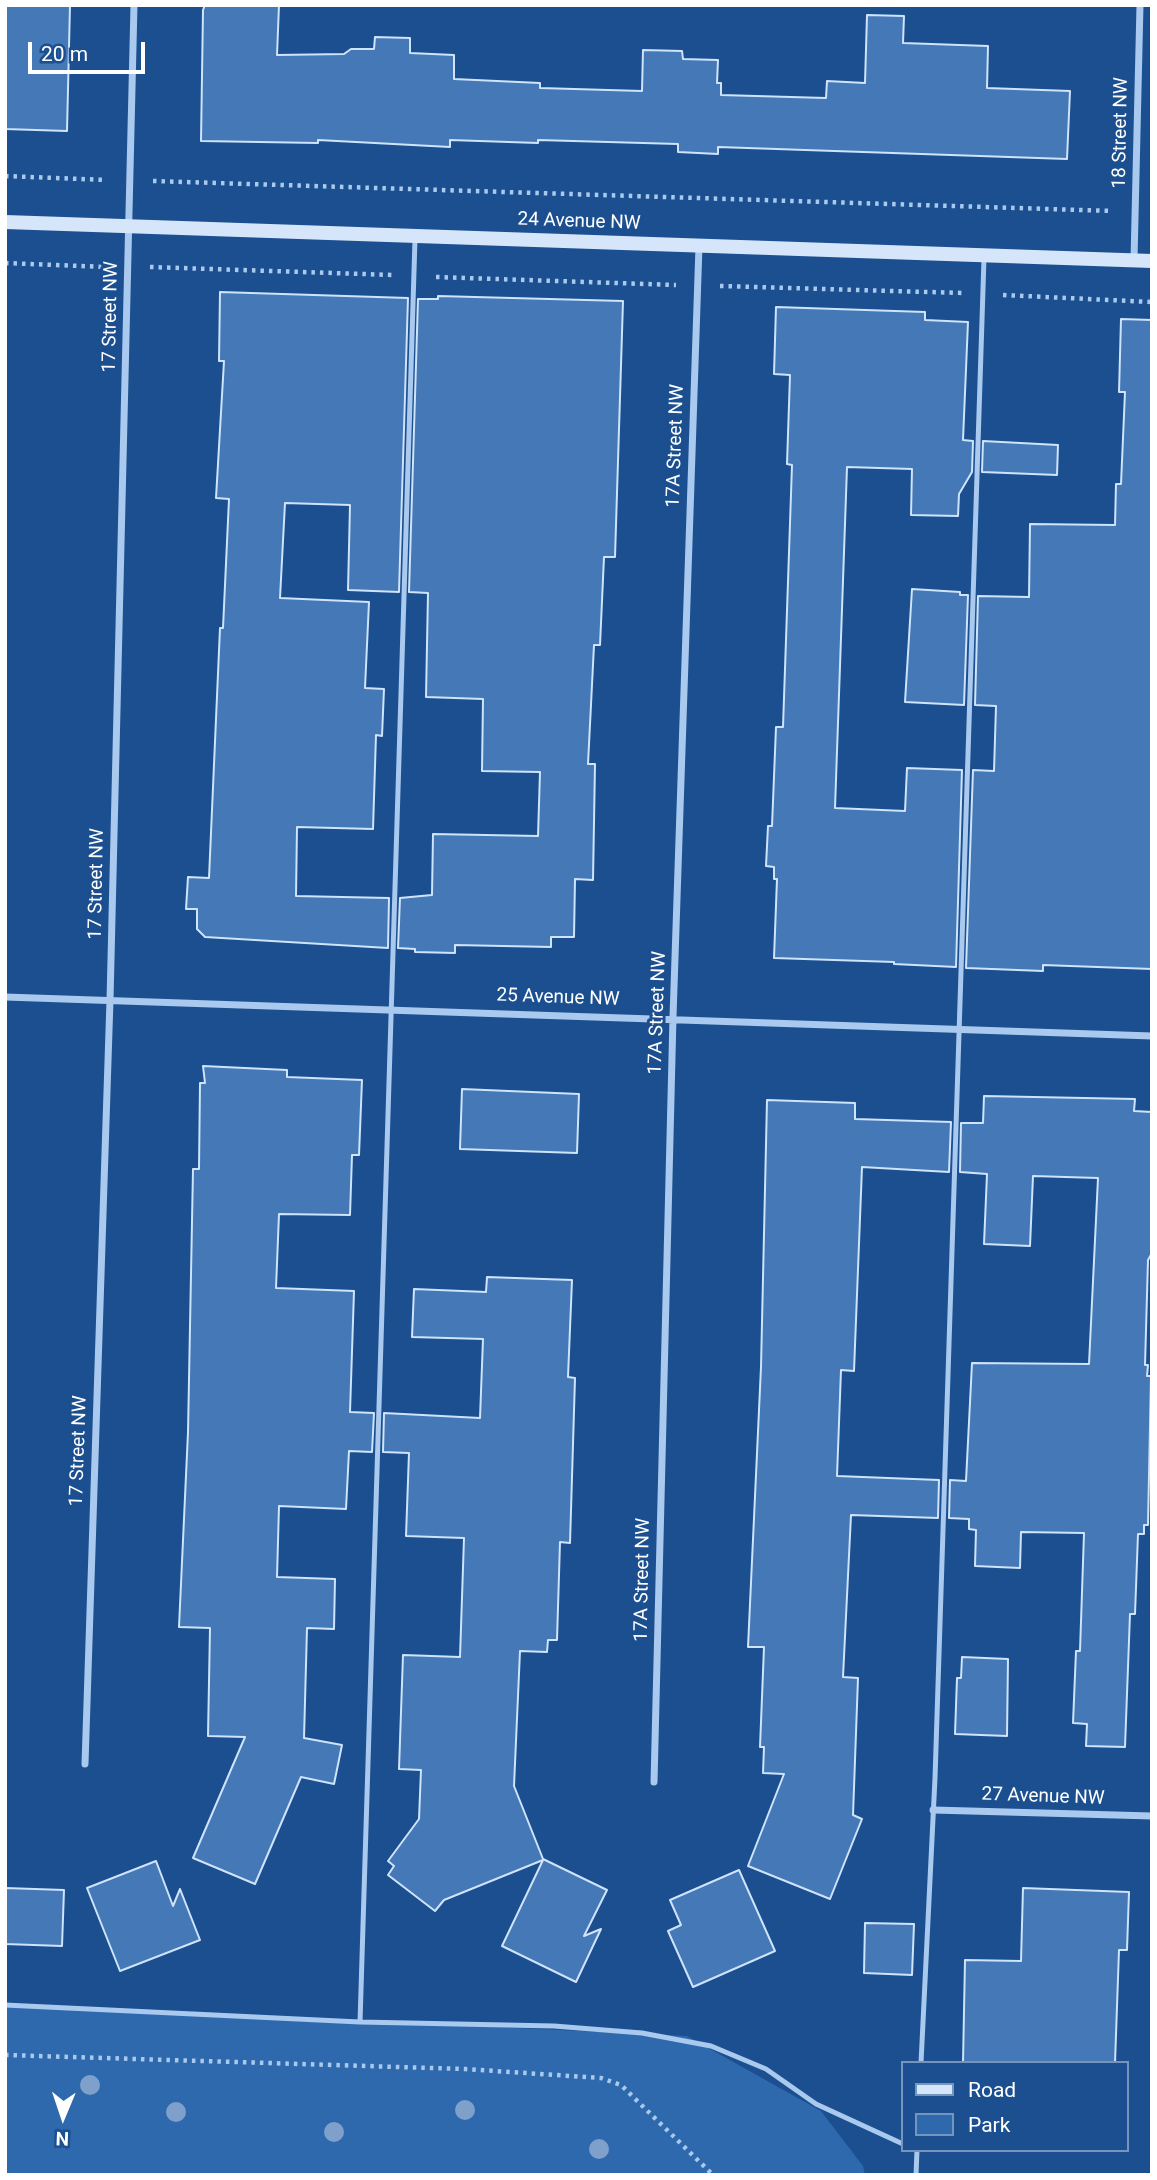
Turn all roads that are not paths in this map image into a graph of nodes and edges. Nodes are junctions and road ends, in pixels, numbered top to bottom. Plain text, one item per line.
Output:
1 (134, 5) edge
2 (1140, 5) edge
3 (5, 222) edge
4 (129, 226) junction
5 (415, 236) junction
6 (699, 246) junction
7 (984, 256) junction
8 (1134, 261) junction
9 (1152, 261) edge
10 (5, 997) edge
11 (110, 1000) junction
12 (390, 1007) junction
13 (673, 1017) junction
14 (960, 1030) junction
15 (1152, 1036) edge
16 (85, 1764) dead end
17 (654, 1782) dead end
18 (933, 1810) junction
19 (1152, 1816) edge
20 (5, 2005) edge
21 (360, 2022) junction
22 (921, 2061) edge
23 (902, 2144) edge
24 (916, 2152) edge
25 (916, 2175) edge

1 - 4 street, 17 Street NW
2 - 8 street, 18 Street NW
3 - 4 street, 24 Avenue NW
4 - 5 street, 24 Avenue NW
4 - 11 street, 17 Street NW
5 - 6 street, 24 Avenue NW
5 - 12 lane
6 - 7 street, 24 Avenue NW
6 - 13 street, 17A Street NW
7 - 8 street, 24 Avenue NW
7 - 14 lane
8 - 9 street, 24 Avenue NW
10 - 11 street, 25 Avenue NW
11 - 12 street, 25 Avenue NW
11 - 16 street, 17 Street NW
12 - 13 street, 25 Avenue NW
12 - 21 lane
13 - 14 street, 25 Avenue NW
13 - 17 street, 17A Street NW
14 - 15 street, 25 Avenue NW
14 - 18 lane
18 - 19 street, 27 Avenue NW
18 - 22 lane
20 - 21 lane
21 - 23 lane
24 - 25 lane

